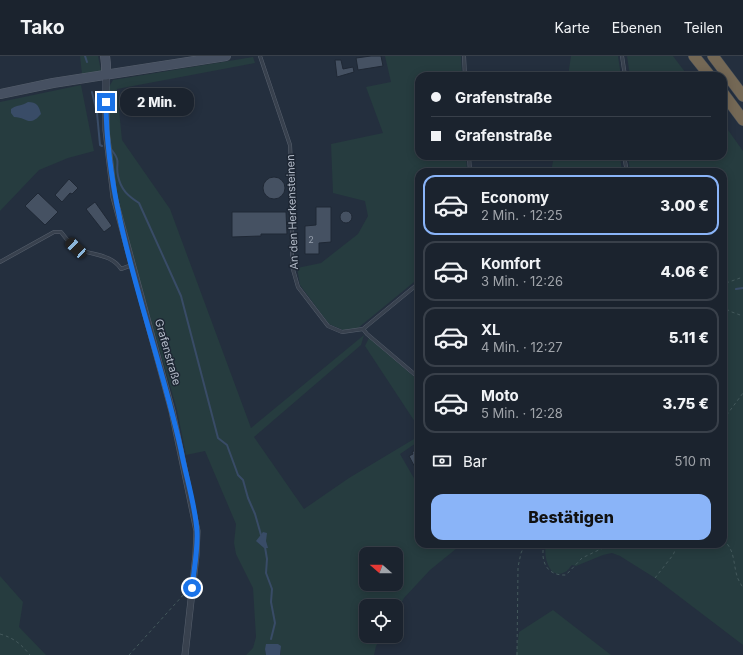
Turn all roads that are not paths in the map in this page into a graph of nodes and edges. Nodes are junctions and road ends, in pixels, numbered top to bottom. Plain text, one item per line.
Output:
1 (105, 56) edge
2 (226, 56) edge
3 (260, 56) edge
4 (464, 56) edge
5 (622, 56) edge
6 (694, 56) edge
7 (713, 56) edge
8 (465, 72) edge
9 (624, 72) edge
10 (707, 72) edge
11 (725, 72) edge
12 (106, 75) junction
13 (727, 75) edge
14 (0, 94) edge
15 (743, 96) edge
16 (727, 98) edge
17 (743, 120) edge
18 (0, 262) edge
19 (132, 265) junction
20 (415, 287) edge
21 (363, 329) junction
22 (415, 375) edge
23 (185, 655) edge

1 - 12 street, Grafenstraße
2 - 12 street
3 - 21 lane, An den Herkensteinen
4 - 8 lane
5 - 9 lane
6 - 10 highway
7 - 11 highway
12 - 14 street
12 - 19 street, Grafenstraße
13 - 15 highway
16 - 17 highway
18 - 19 lane
19 - 23 street, Grafenstraße
20 - 21 lane
21 - 22 lane

